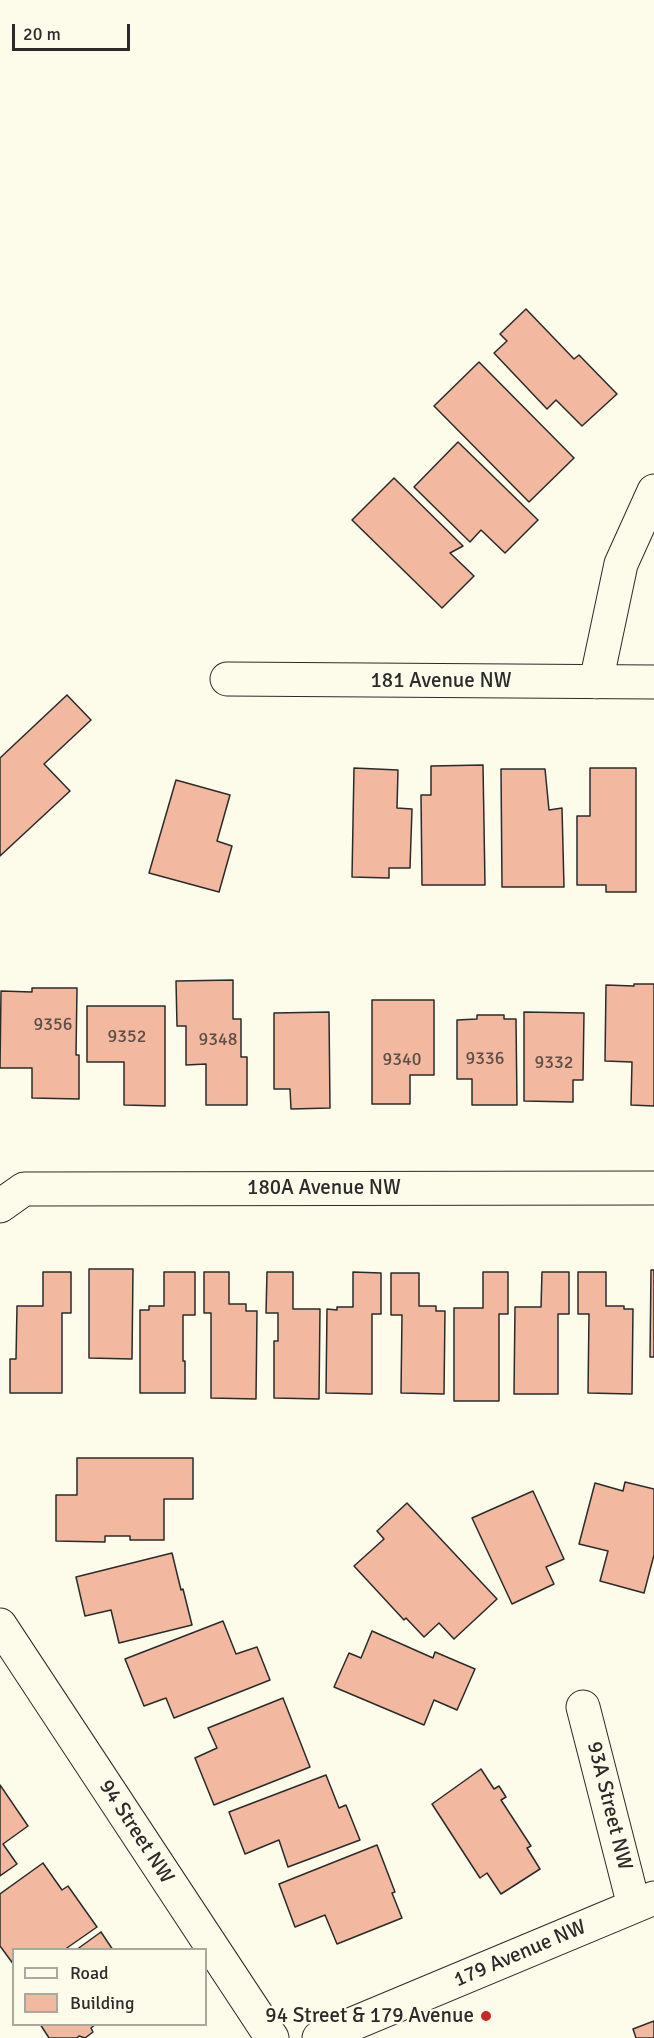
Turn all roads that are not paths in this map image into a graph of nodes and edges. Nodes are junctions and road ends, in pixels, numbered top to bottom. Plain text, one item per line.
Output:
1 (654, 491) edge
2 (227, 680) dead end
3 (596, 682) junction
4 (654, 682) edge
5 (654, 1188) edge
6 (0, 1206) edge
7 (0, 1626) edge
8 (583, 1707) dead end
9 (644, 1902) edge
10 (272, 2038) edge
11 (319, 2038) edge

1 - 3 street
2 - 3 street, 181 Avenue NW
3 - 4 street, 181 Avenue NW
5 - 6 street, 180A Avenue NW
7 - 10 street, 94 Street NW
8 - 9 street, 93A Street NW
9 - 11 street, 179 Avenue NW

